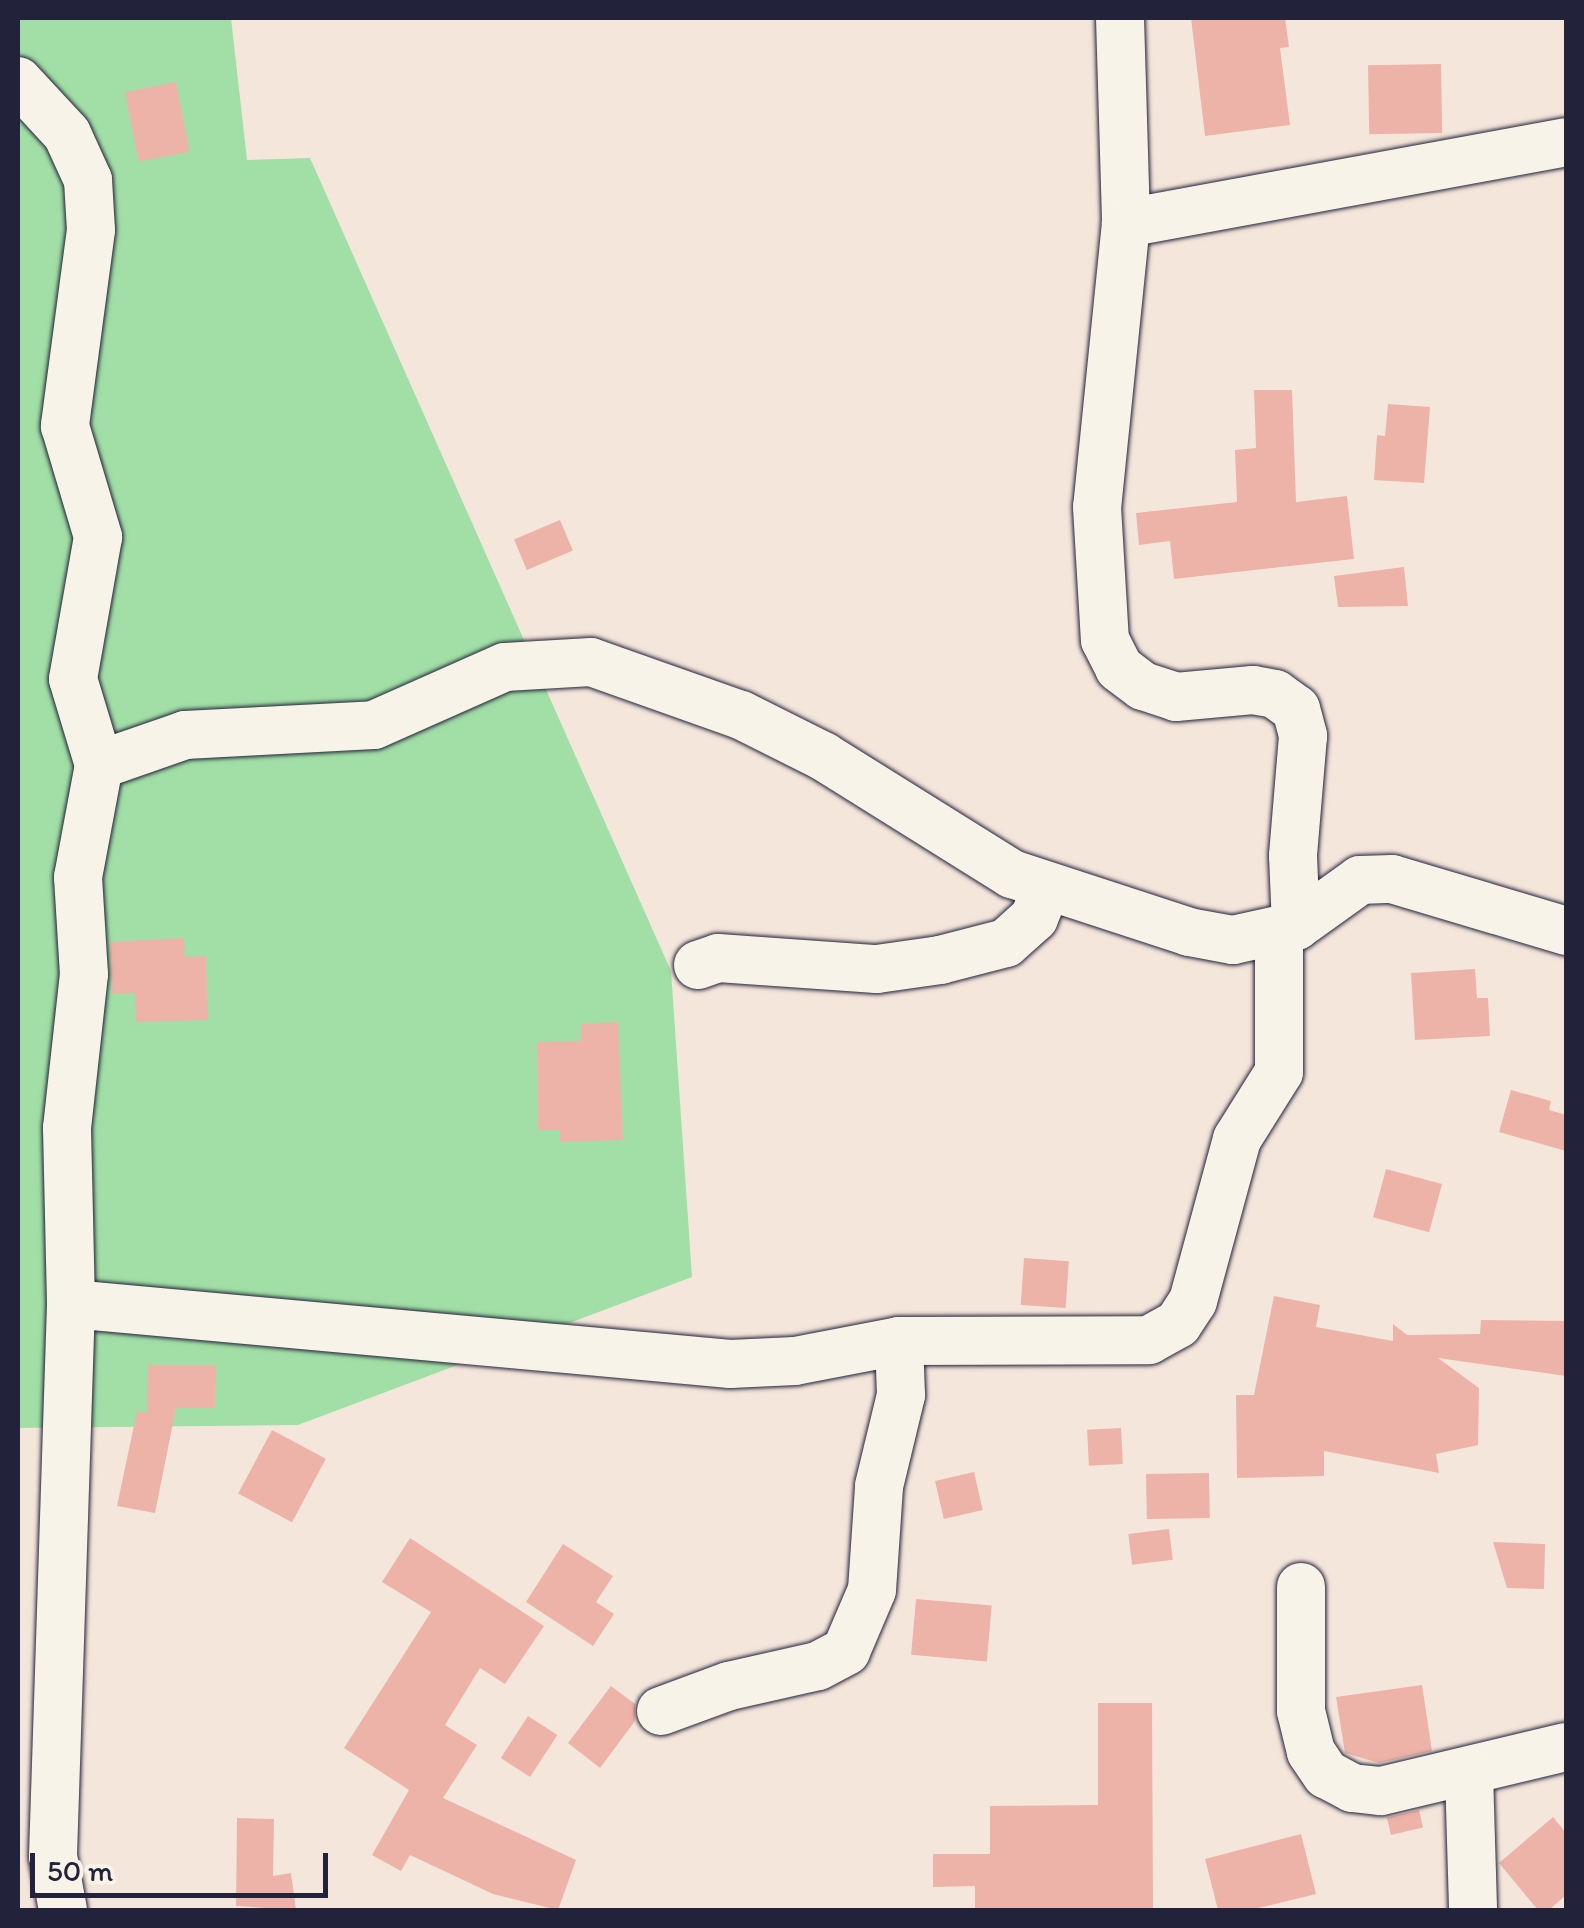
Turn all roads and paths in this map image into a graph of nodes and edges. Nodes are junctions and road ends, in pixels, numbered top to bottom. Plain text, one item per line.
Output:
1 (1120, 18) edge
2 (18, 81) edge
3 (1566, 142) edge
4 (1126, 223) junction
5 (99, 765) junction
6 (1046, 889) junction
7 (1288, 928) junction
8 (1566, 931) edge
9 (698, 965) dead end
10 (72, 1304) junction
11 (899, 1341) junction
12 (1301, 1586) dead end
13 (661, 1711) dead end
14 (1566, 1748) edge
15 (1469, 1773) junction
16 (62, 1910) edge
17 (1473, 1910) edge

1 - 4 street
2 - 5 street
3 - 4 street
4 - 7 street
5 - 6 street
5 - 10 street
6 - 7 street
6 - 9 street
7 - 8 street
7 - 11 street
10 - 11 street
10 - 16 street
11 - 13 street
12 - 15 street
14 - 15 street
15 - 17 street

